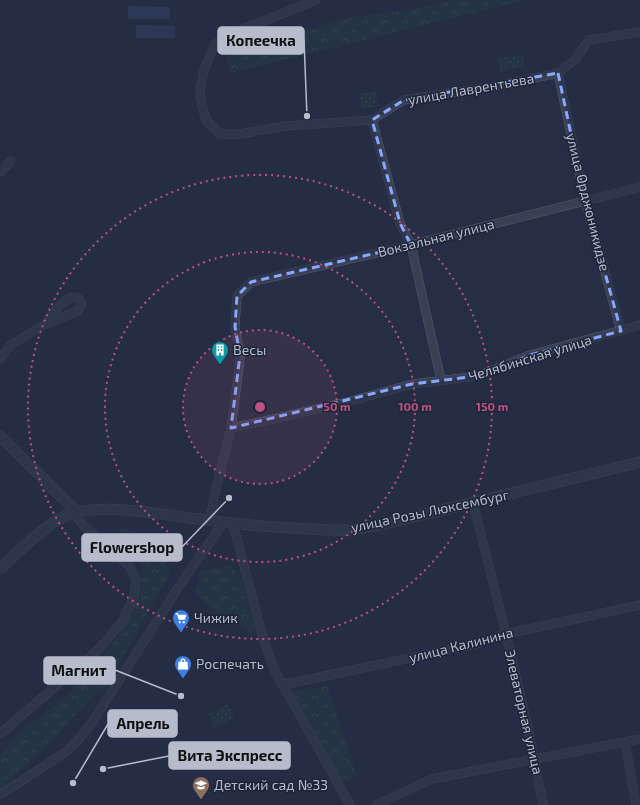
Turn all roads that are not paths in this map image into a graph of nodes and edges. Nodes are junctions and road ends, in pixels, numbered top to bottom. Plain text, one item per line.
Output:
1 (316, 0) edge
2 (640, 32) edge
3 (558, 73) junction
4 (372, 120) junction
5 (10, 161) dead end
6 (0, 172) edge
7 (640, 187) edge
8 (585, 200) junction
9 (410, 245) junction
10 (45, 324) dead end
11 (640, 325) edge
12 (621, 331) junction
13 (0, 359) edge
14 (441, 380) junction
15 (231, 428) junction
16 (0, 436) edge
17 (640, 462) edge
18 (473, 503) junction
19 (75, 512) junction
20 (210, 521) junction
21 (228, 523) junction
22 (0, 569) edge
23 (640, 605) edge
24 (506, 634) junction
25 (282, 685) junction
26 (1, 732) edge
27 (640, 739) edge
28 (625, 742) junction
29 (535, 759) junction
30 (0, 795) edge
31 (350, 805) edge
32 (376, 805) edge
33 (543, 805) edge
34 (636, 805) edge

1 - 4 street, улица Лаврентьева
2 - 3 street, улица Лаврентьева
3 - 4 street, улица Лаврентьева
3 - 8 street, улица Орджоникидзе
4 - 9 street
5 - 6 street
7 - 8 street, Вокзальная улица
8 - 9 street, Вокзальная улица
8 - 12 street, улица Орджоникидзе
9 - 14 street
9 - 15 street, Вокзальная улица
10 - 13 street
11 - 12 street, Челябинская улица
12 - 14 street, Челябинская улица
14 - 15 street, Челябинская улица
15 - 20 street
16 - 19 street
17 - 18 street, улица Розы Люксембург
18 - 21 street, улица Розы Люксембург
18 - 24 street, Элеваторная улица
19 - 20 street, улица Розы Люксембург
19 - 22 street, улица Розы Люксембург
19 - 26 street
20 - 21 street, улица Розы Люксембург
21 - 25 street
21 - 30 street
23 - 24 street, улица Калинина
24 - 25 street, улица Калинина
24 - 29 street, Элеваторная улица
25 - 31 street
27 - 28 street
28 - 29 street
28 - 34 street
29 - 32 street
29 - 33 street, Элеваторная улица

